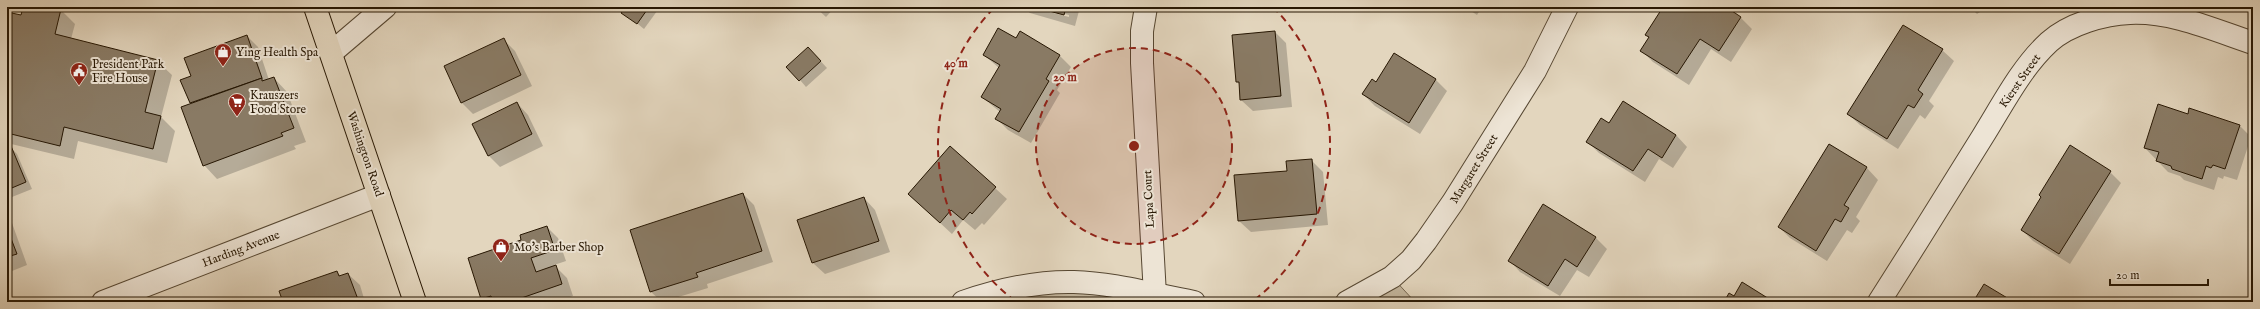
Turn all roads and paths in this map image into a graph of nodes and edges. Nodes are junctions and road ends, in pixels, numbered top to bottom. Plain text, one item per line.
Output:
1 (315, 7) edge
2 (386, 7) edge
3 (1146, 7) edge
4 (1566, 7) edge
5 (2253, 43) edge
6 (331, 53) junction
7 (379, 195) junction
8 (1174, 300) edge
9 (103, 302) edge
10 (416, 302) edge
11 (963, 302) edge
12 (1347, 302) edge
13 (1879, 302) edge

1 - 6 main road, Washington Road
2 - 6 street
3 - 8 street, Lapa Court
4 - 12 street, Margaret Street
5 - 13 street, Kierst Street
6 - 7 main road, Washington Road
7 - 9 street, Harding Avenue
7 - 10 main road, Washington Road
8 - 11 street

